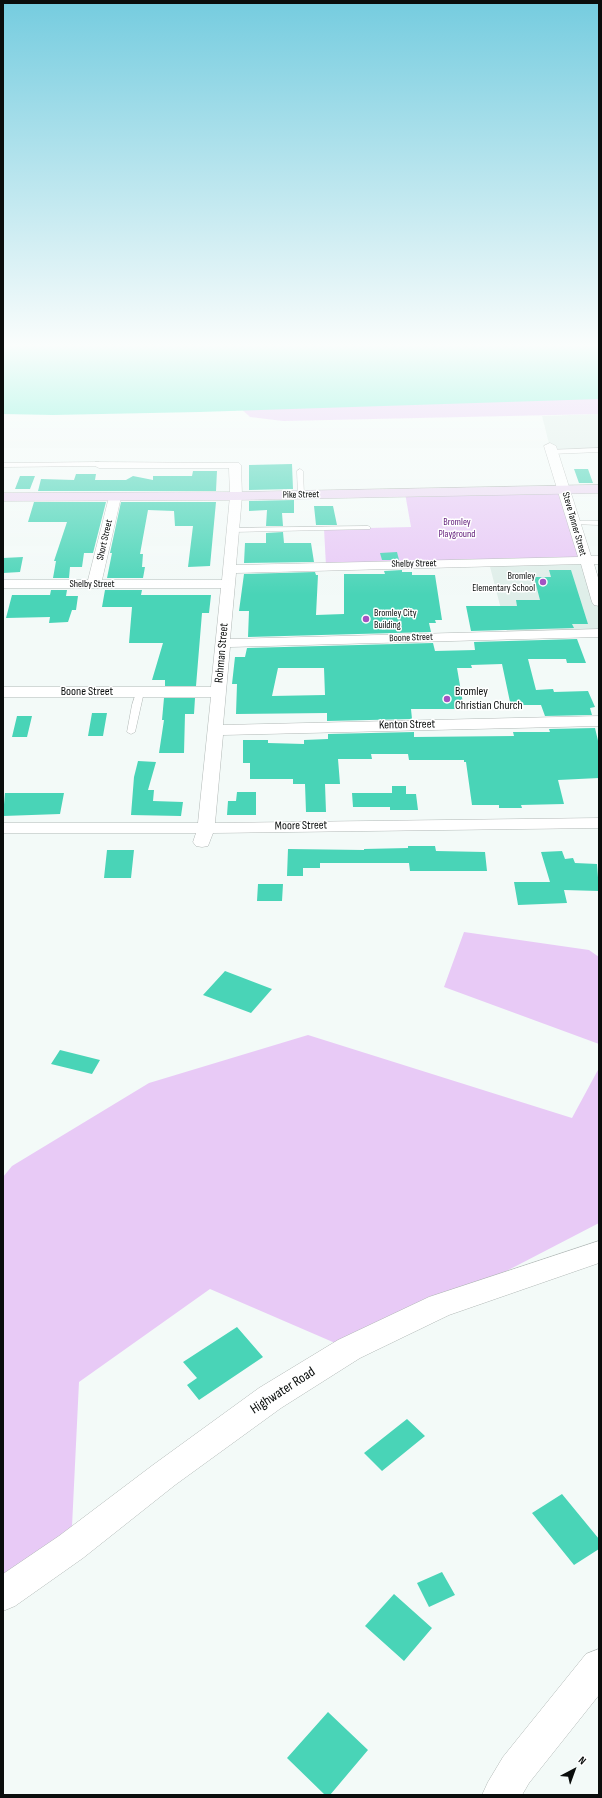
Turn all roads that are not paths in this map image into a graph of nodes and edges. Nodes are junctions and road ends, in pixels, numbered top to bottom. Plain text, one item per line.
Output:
1 (550, 449) joint
2 (599, 450) edge
3 (99, 464) joint
4 (3, 465) edge
5 (300, 471) dead end
6 (599, 489) edge
7 (564, 490) junction
8 (301, 495) junction
9 (236, 496) junction
10 (3, 497) edge
11 (115, 497) junction
12 (574, 523) junction
13 (599, 523) edge
14 (368, 528) dead end
15 (233, 530) junction
16 (585, 560) junction
17 (599, 560) edge
18 (230, 569) junction
19 (3, 584) edge
20 (94, 584) junction
21 (229, 584) junction
22 (599, 602) edge
23 (599, 633) edge
24 (223, 643) junction
25 (3, 692) edge
26 (140, 692) junction
27 (218, 692) junction
28 (599, 720) edge
29 (216, 730) junction
30 (131, 732) dead end
31 (599, 823) edge
32 (3, 828) edge
33 (204, 834) junction
34 (599, 1252) edge
35 (3, 1594) edge
36 (599, 1667) edge
37 (501, 1795) edge

1 - 2 lane
1 - 7 street, Steve Tanner Street
3 - 4 lane
3 - 9 street, Rohman Street
5 - 8 lane
6 - 7 main road, Pike Street
7 - 8 main road, Pike Street
7 - 12 street, Steve Tanner Street
8 - 9 main road, Pike Street
9 - 11 main road, Pike Street
9 - 15 street, Rohman Street
10 - 11 main road, Pike Street
11 - 20 street, Short Street
12 - 13 lane
12 - 16 street, Steve Tanner Street
14 - 15 lane
15 - 18 street, Rohman Street
16 - 17 street, Shelby Street
16 - 18 street, Shelby Street
16 - 22 street, Steve Tanner Street
18 - 21 street, Rohman Street
19 - 20 street, Shelby Street
20 - 21 street, Shelby Street
21 - 24 street, Rohman Street
23 - 24 street, Boone Street
24 - 27 street, Rohman Street
25 - 26 street, Boone Street
26 - 27 street, Boone Street
26 - 30 lane
27 - 29 street, Rohman Street
28 - 29 street, Kenton Street
29 - 33 street, Rohman Street
31 - 33 street, Moore Street
32 - 33 street, Moore Street
34 - 35 street, Highwater Road
36 - 37 street

